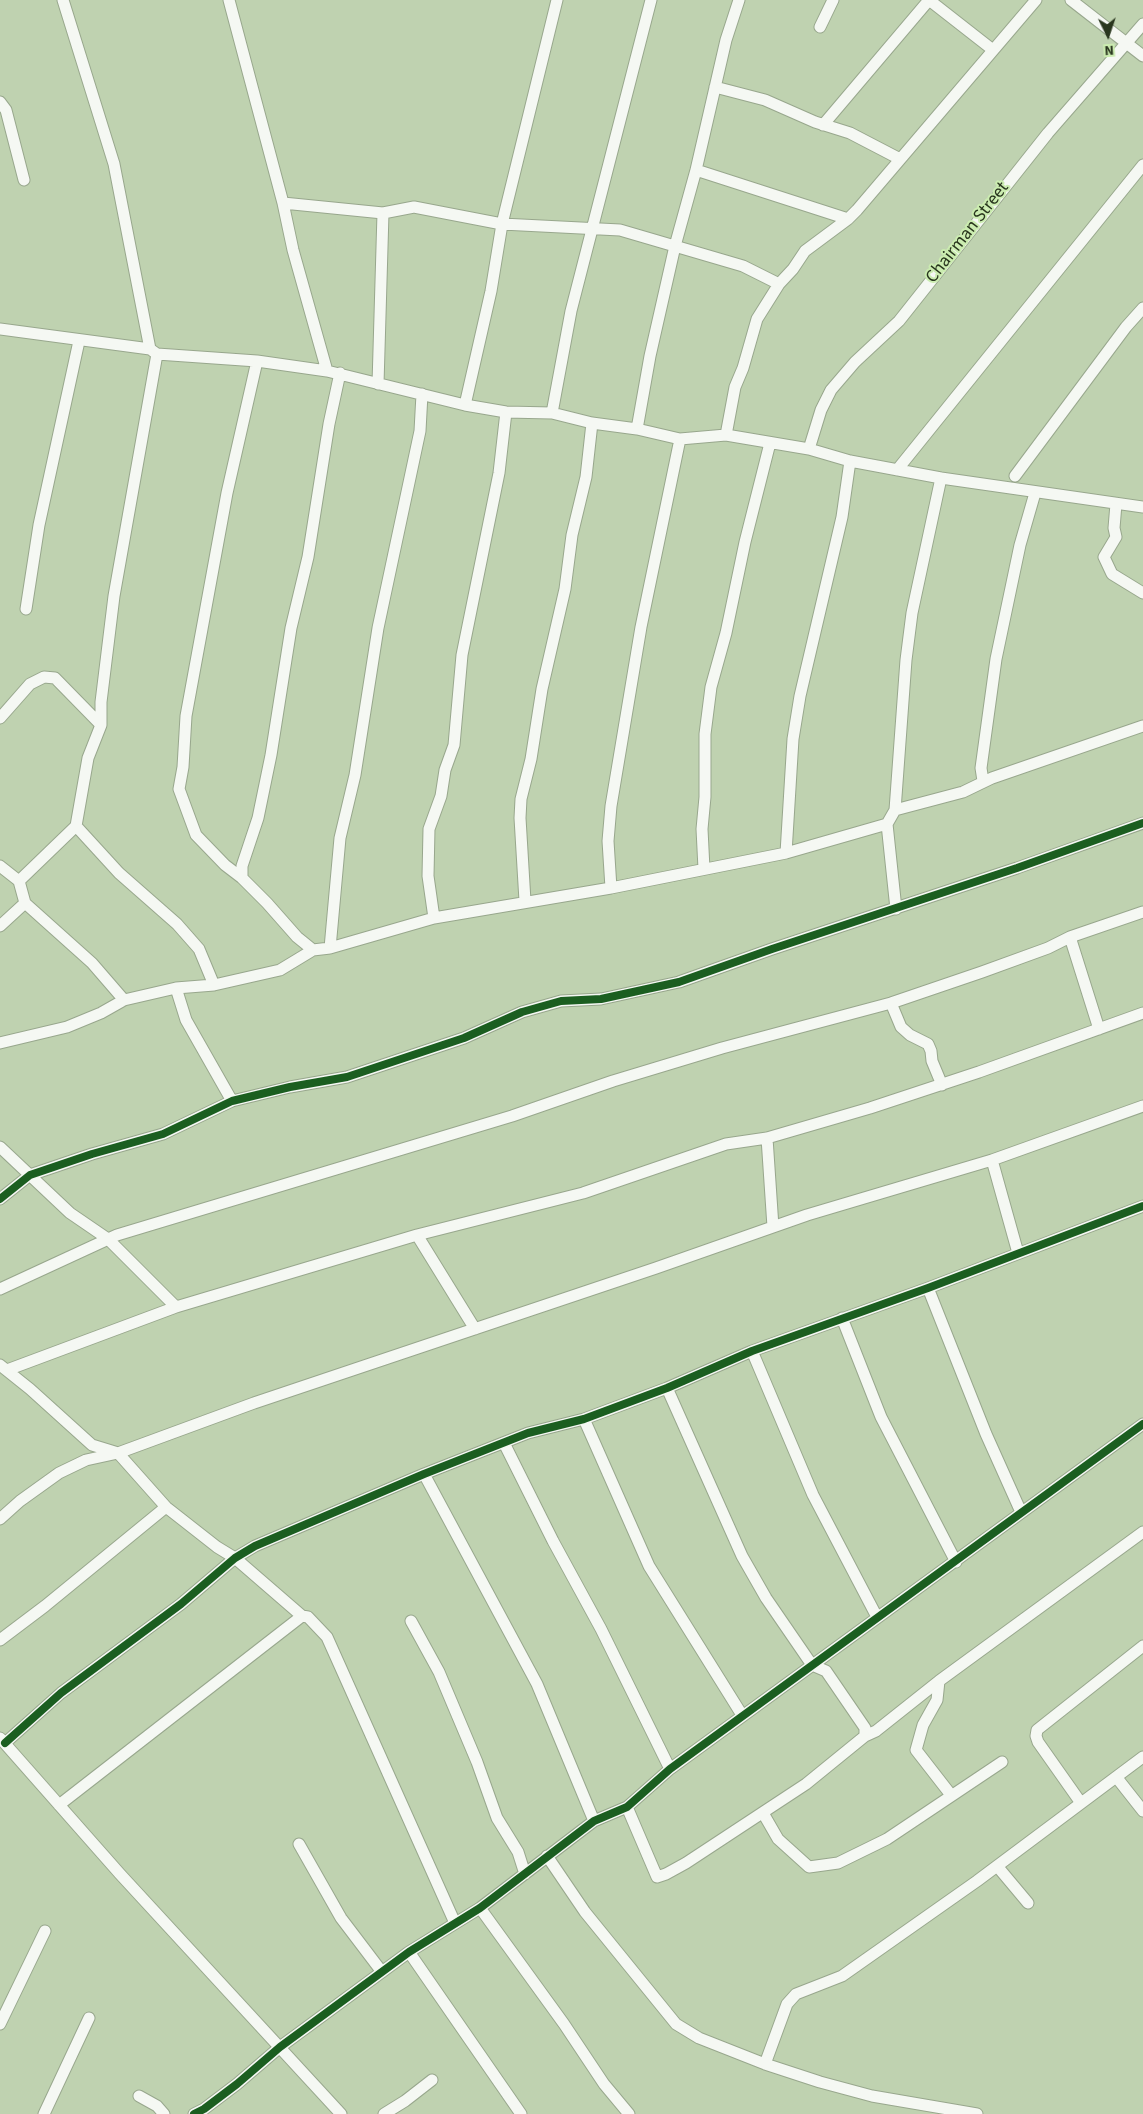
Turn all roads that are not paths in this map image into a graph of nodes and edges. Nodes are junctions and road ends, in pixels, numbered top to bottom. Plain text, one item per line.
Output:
1 (63, 0) edge
2 (229, 0) edge
3 (557, 0) edge
4 (651, 0) edge
5 (739, 0) edge
6 (833, 0) edge
7 (929, 0) edge
8 (1036, 0) edge
9 (1071, 0) edge
10 (1143, 24) edge
11 (820, 27) dead end
12 (1126, 42) junction
13 (993, 50) junction
14 (1143, 56) edge
15 (716, 87) junction
16 (0, 102) edge
17 (823, 125) junction
18 (900, 159) junction
19 (1143, 165) edge
20 (696, 170) junction
21 (24, 180) dead end
22 (283, 203) junction
23 (383, 213) junction
24 (848, 219) junction
25 (502, 224) junction
26 (591, 227) junction
27 (676, 246) junction
28 (780, 284) junction
29 (1143, 308) edge
30 (0, 329) edge
31 (79, 341) junction
32 (154, 352) junction
33 (257, 361) junction
34 (327, 371) junction
35 (340, 373) junction
36 (378, 384) junction
37 (422, 394) junction
38 (466, 405) junction
39 (506, 412) junction
40 (552, 413) junction
41 (592, 423) junction
42 (637, 429) junction
43 (726, 435) junction
44 (680, 439) junction
45 (770, 443) junction
46 (809, 449) junction
47 (850, 461) junction
48 (897, 470) junction
49 (1015, 476) dead end
50 (941, 478) junction
51 (1035, 493) junction
52 (1116, 504) junction
53 (1143, 507) edge
54 (1143, 593) edge
55 (26, 609) dead end
56 (0, 718) edge
57 (101, 725) junction
58 (1143, 726) edge
59 (983, 781) junction
60 (895, 810) junction
61 (1143, 823) edge
62 (887, 824) junction
63 (76, 826) junction
64 (786, 853) junction
65 (0, 866) edge
66 (704, 869) junction
67 (242, 878) junction
68 (18, 881) junction
69 (612, 888) junction
70 (525, 901) junction
71 (25, 903) junction
72 (896, 909) junction
73 (1143, 912) edge
74 (434, 918) junction
75 (0, 926) edge
76 (1070, 937) junction
77 (330, 948) junction
78 (313, 950) junction
79 (214, 985) junction
80 (176, 988) junction
81 (124, 1000) junction
82 (891, 1003) junction
83 (1143, 1013) edge
84 (1099, 1029) junction
85 (0, 1044) edge
86 (942, 1085) junction
87 (232, 1101) junction
88 (1143, 1106) edge
89 (767, 1138) junction
90 (0, 1147) edge
91 (992, 1160) junction
92 (30, 1175) junction
93 (0, 1199) edge
94 (1143, 1206) edge
95 (773, 1227) junction
96 (417, 1235) junction
97 (108, 1239) junction
98 (1018, 1253) junction
99 (928, 1288) junction
100 (0, 1289) edge
101 (176, 1307) junction
102 (842, 1318) junction
103 (475, 1330) junction
104 (752, 1351) junction
105 (3, 1368) edge
106 (667, 1388) junction
107 (584, 1420) junction
108 (1143, 1424) edge
109 (504, 1443) junction
110 (118, 1453) junction
111 (424, 1474) junction
112 (166, 1507) junction
113 (1021, 1512) junction
114 (0, 1519) edge
115 (1143, 1532) edge
116 (235, 1558) junction
117 (956, 1562) junction
118 (302, 1616) junction
119 (877, 1617) junction
120 (412, 1621) dead end
121 (0, 1640) edge
122 (1143, 1646) edge
123 (812, 1665) junction
124 (939, 1681) junction
125 (742, 1716) junction
126 (865, 1736) junction
127 (2, 1740) edge
128 (1143, 1757) edge
129 (1002, 1762) dead end
130 (670, 1769) junction
131 (1117, 1778) junction
132 (951, 1794) junction
133 (1081, 1803) junction
134 (59, 1805) junction
135 (627, 1808) junction
136 (1143, 1811) edge
137 (762, 1813) junction
138 (594, 1821) junction
139 (300, 1844) dead end
140 (547, 1856) junction
141 (997, 1866) junction
142 (525, 1874) junction
143 (1028, 1903) dead end
144 (480, 1908) junction
145 (455, 1923) junction
146 (45, 1931) dead end
147 (409, 1952) junction
148 (382, 1972) junction
149 (89, 2018) dead end
150 (0, 2024) edge
151 (280, 2047) junction
152 (765, 2064) junction
153 (432, 2080) dead end
154 (139, 2096) dead end
155 (203, 2112) edge
156 (44, 2114) edge
157 (164, 2114) edge
158 (341, 2114) edge
159 (384, 2114) edge
160 (521, 2114) edge
161 (629, 2114) edge
162 (977, 2114) edge

1 - 32 street
2 - 22 street
3 - 25 street
4 - 26 street
5 - 15 street
6 - 11 street
7 - 13 street
7 - 17 street
8 - 13 street
9 - 12 street
10 - 12 street, Chairman Street
12 - 14 street
12 - 46 street, Chairman Street
13 - 18 street
15 - 17 street
15 - 20 street
16 - 21 street
17 - 18 street
18 - 24 street
19 - 48 street
20 - 24 street
20 - 27 street
22 - 23 street
22 - 34 street
23 - 25 street
23 - 36 street
24 - 28 street
25 - 26 street
25 - 38 street
26 - 27 street
26 - 40 street
27 - 28 street
27 - 42 street
28 - 43 street
29 - 49 street
30 - 31 street
31 - 32 street
31 - 55 street
32 - 33 street
32 - 57 street
33 - 34 street
33 - 67 street
34 - 35 street
35 - 36 street
35 - 67 street
36 - 37 street
37 - 38 street
37 - 77 street
38 - 39 street
39 - 40 street
39 - 74 street
40 - 41 street
41 - 42 street
41 - 70 street
42 - 44 street
43 - 44 street
43 - 45 street
44 - 69 street
45 - 46 street
45 - 66 street
46 - 47 street
47 - 48 street
47 - 64 street
48 - 50 street
50 - 51 street
50 - 60 street
51 - 52 street
51 - 59 street
52 - 53 street
52 - 54 street
56 - 57 street
57 - 63 street
58 - 59 street
59 - 60 street
60 - 62 street
61 - 72 street
62 - 64 street
62 - 72 street
63 - 68 street
63 - 79 street
64 - 66 street
65 - 68 street
66 - 69 street
67 - 78 street
68 - 71 street
69 - 70 street
70 - 74 street
71 - 75 street
71 - 81 street
72 - 87 street
73 - 76 street
74 - 77 street
76 - 82 street
76 - 84 street
77 - 78 street
78 - 79 street
79 - 80 street
80 - 81 street
80 - 87 street
81 - 85 street
82 - 86 street
82 - 97 street
83 - 84 street
84 - 86 street
86 - 89 street
87 - 92 street
88 - 91 street
89 - 95 street
89 - 96 street
90 - 92 street
91 - 95 street
91 - 98 street
92 - 93 street
92 - 97 street
94 - 98 street
95 - 103 street
96 - 101 street
96 - 103 street
97 - 100 street
97 - 101 street
98 - 99 street
99 - 102 street
99 - 113 street
101 - 105 street
102 - 104 street
102 - 117 street
103 - 110 street
104 - 106 street
104 - 119 street
105 - 110 street
106 - 107 street
106 - 123 street
107 - 109 street
107 - 125 street
108 - 113 street
109 - 111 street
109 - 130 street
110 - 112 street
110 - 114 street
111 - 116 street
111 - 138 street
112 - 116 street
112 - 121 street
113 - 117 street
115 - 124 street
116 - 118 street
116 - 127 street
117 - 119 street
118 - 134 street
118 - 145 street
119 - 123 street
120 - 142 street
122 - 133 street
123 - 125 street
123 - 126 street
124 - 126 street
124 - 132 street
125 - 130 street
126 - 137 street
127 - 134 street
128 - 131 street
129 - 132 street
130 - 135 street
131 - 133 street
131 - 136 street
132 - 137 street
133 - 141 street
134 - 151 street
135 - 137 street
135 - 138 street
138 - 140 street
139 - 148 street
140 - 142 street
140 - 152 street
141 - 143 street
141 - 152 street
142 - 144 street
144 - 145 street
144 - 161 street
145 - 147 street
146 - 150 street
147 - 148 street
147 - 160 street
148 - 151 street
149 - 156 street
151 - 155 street
151 - 158 street
152 - 162 street
153 - 159 street
154 - 157 street

